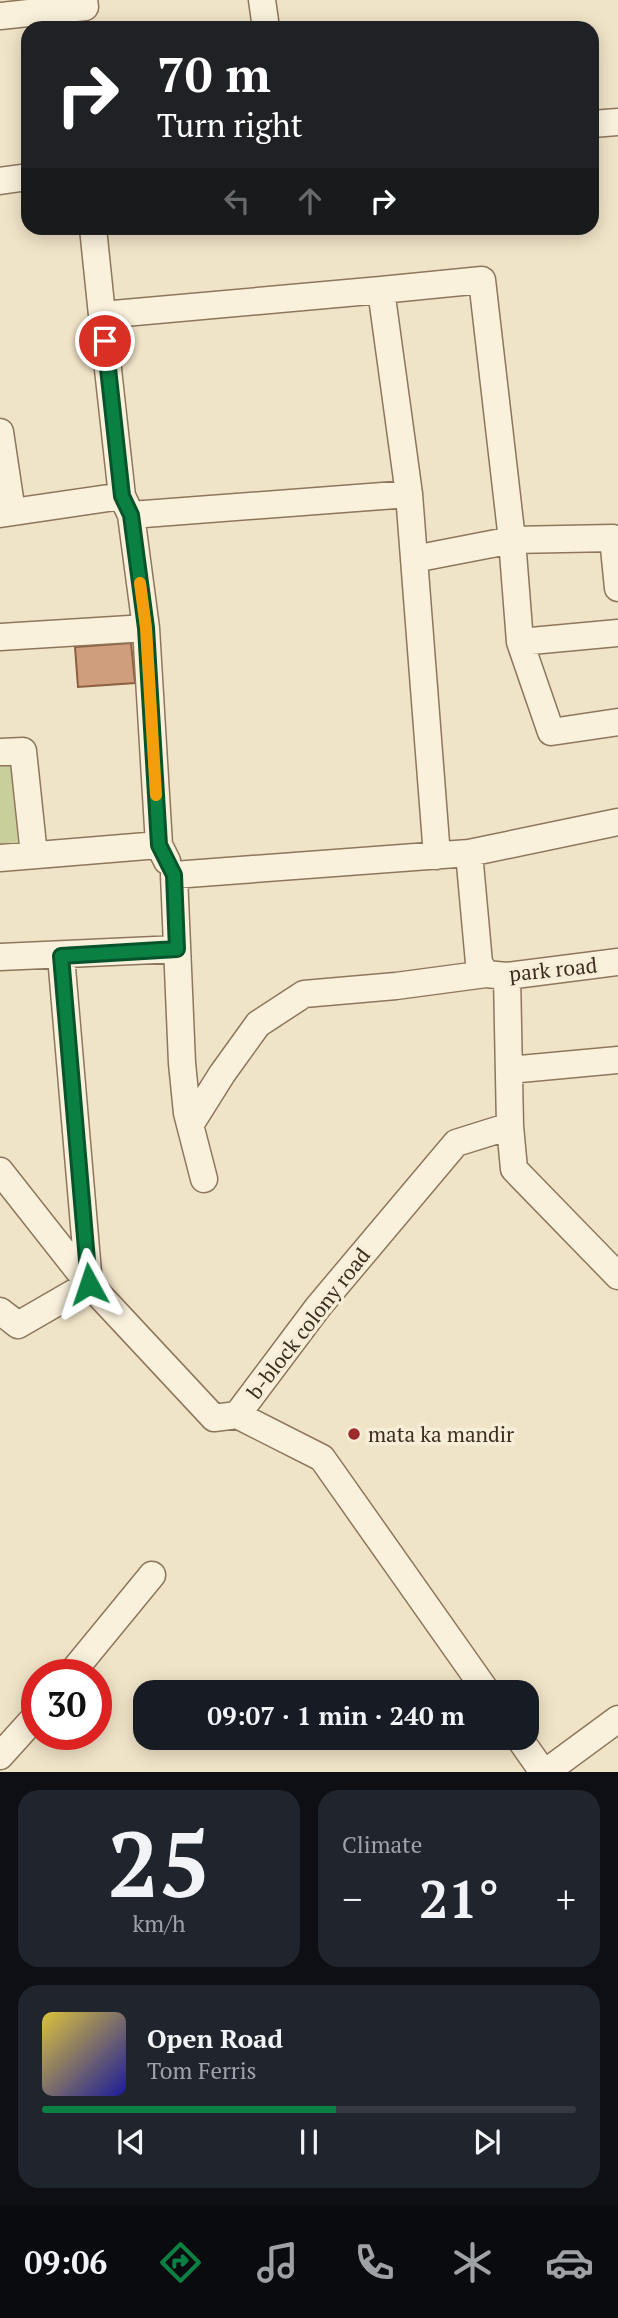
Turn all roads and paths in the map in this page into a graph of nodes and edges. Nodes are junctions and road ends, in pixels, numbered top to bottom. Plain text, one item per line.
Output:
1 (84, 0) edge
2 (262, 0) edge
3 (0, 16) edge
4 (265, 21) edge
5 (618, 122) edge
6 (599, 123) edge
7 (21, 178) edge
8 (0, 181) edge
9 (94, 235) edge
10 (381, 290) junction
11 (102, 315) junction
12 (0, 432) edge
13 (409, 494) junction
14 (126, 506) junction
15 (6, 513) edge
16 (512, 540) junction
17 (414, 559) junction
18 (618, 588) edge
19 (146, 628) junction
20 (618, 633) edge
21 (0, 637) edge
22 (520, 642) junction
23 (618, 722) edge
24 (0, 752) edge
25 (618, 822) edge
26 (159, 845) junction
27 (469, 853) junction
28 (34, 855) junction
29 (437, 856) junction
30 (0, 858) edge
31 (174, 875) junction
32 (177, 949) junction
33 (61, 956) junction
34 (0, 957) edge
35 (618, 962) edge
36 (496, 975) junction
37 (618, 1060) edge
38 (509, 1070) junction
39 (190, 1125) junction
40 (510, 1126) junction
41 (0, 1171) edge
42 (204, 1179) dead end
43 (618, 1276) edge
44 (89, 1284) junction
45 (0, 1311) edge
46 (237, 1415) junction
47 (152, 1574) dead end
48 (83, 1659) edge
49 (479, 1680) edge
50 (618, 1719) edge
51 (21, 1733) edge
52 (528, 1750) edge
53 (0, 1756) edge
54 (545, 1772) edge

1 - 3 street
2 - 4 street
5 - 6 street
7 - 8 street
9 - 11 street
10 - 11 street
10 - 13 street
10 - 16 street
11 - 14 street
12 - 15 street
13 - 14 street
13 - 17 street
14 - 15 street
14 - 19 street
16 - 17 street
16 - 18 street
16 - 22 street
17 - 29 street
19 - 21 street
19 - 26 street
20 - 22 street
22 - 23 street
24 - 28 street
25 - 27 street
26 - 28 street
26 - 31 street
27 - 29 street
27 - 36 street, park road
28 - 30 street
29 - 31 street
31 - 32 street
32 - 33 street
32 - 39 street
33 - 34 street
33 - 44 street
35 - 36 street, park road
36 - 38 street
36 - 39 street
37 - 38 street
38 - 40 street
39 - 42 street
40 - 43 street
40 - 46 street, b-block colony road
41 - 44 street
44 - 45 street
44 - 46 street
46 - 49 street, b-block colony road
47 - 48 street
50 - 54 street
51 - 53 street
52 - 54 street

